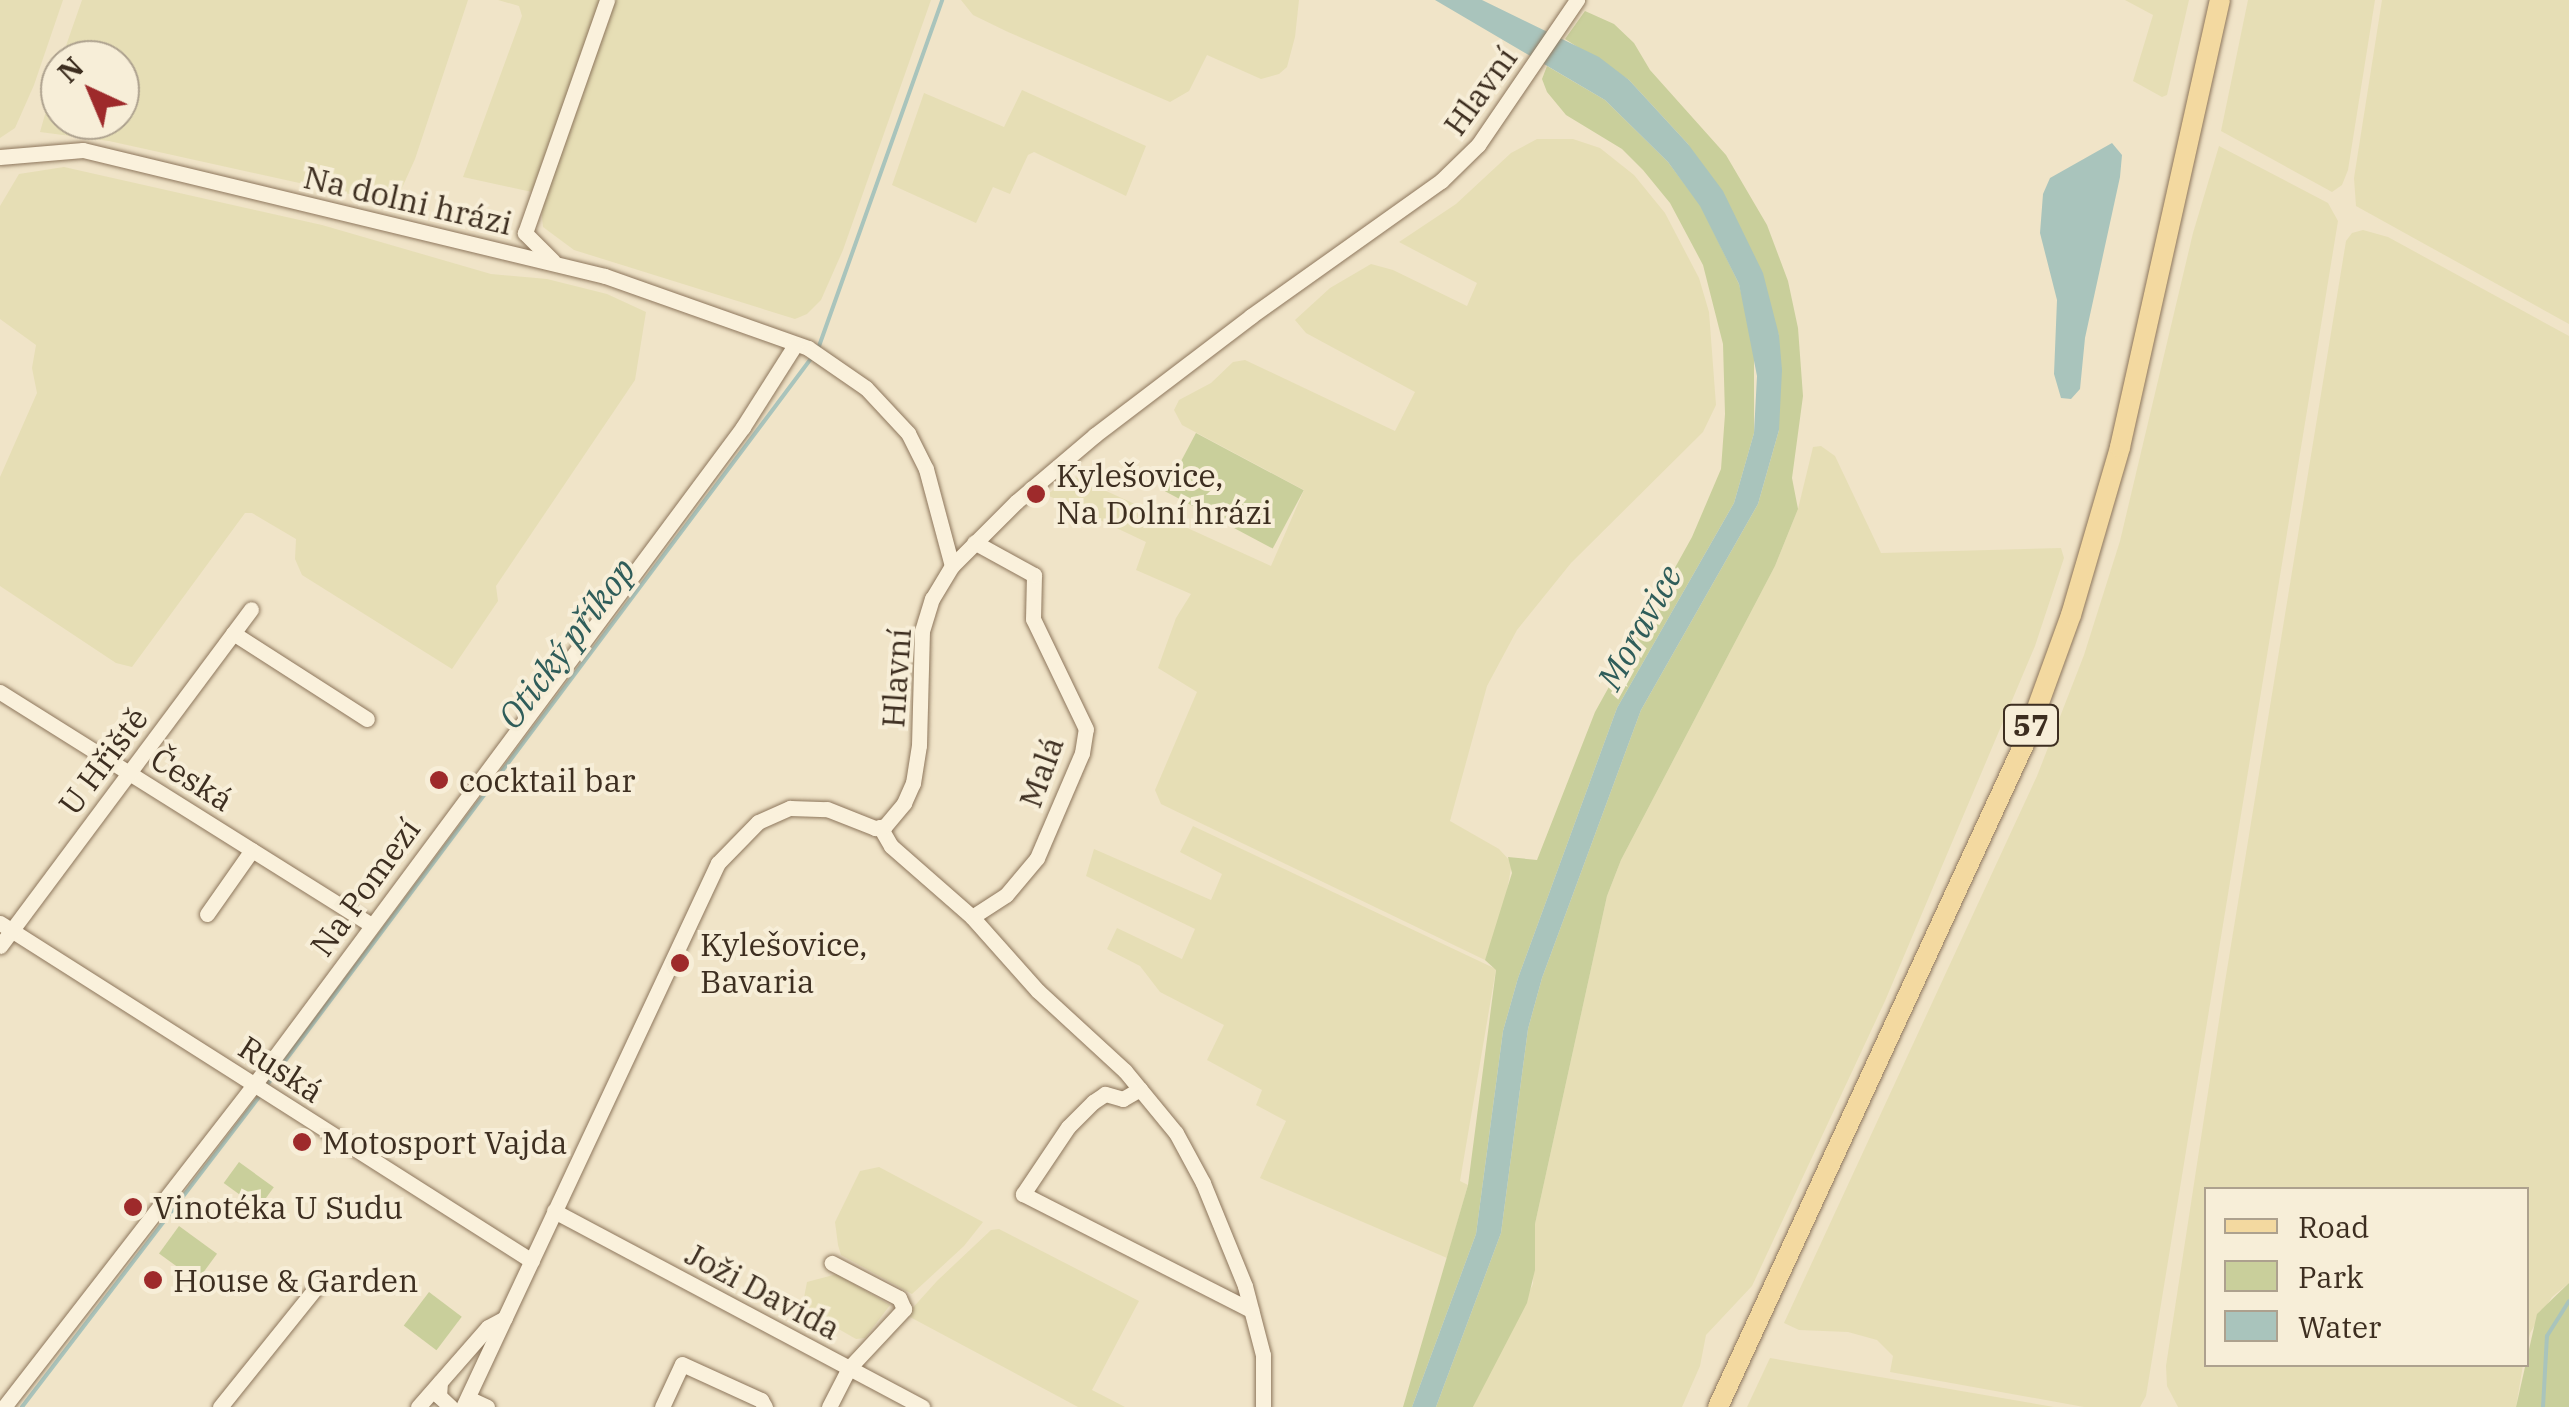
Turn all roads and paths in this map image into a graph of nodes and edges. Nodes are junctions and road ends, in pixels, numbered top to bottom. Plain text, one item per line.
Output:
1 (607, 0) edge
2 (2220, 0) edge
3 (1573, 6) edge
4 (0, 157) edge
5 (556, 264) junction
6 (809, 349) junction
7 (974, 542) junction
8 (952, 566) junction
9 (251, 610) dead end
10 (233, 633) junction
11 (0, 692) edge
12 (367, 719) dead end
13 (128, 772) junction
14 (880, 828) junction
15 (252, 850) junction
16 (206, 914) dead end
17 (972, 917) junction
18 (370, 925) junction
19 (6, 927) edge
20 (0, 946) edge
21 (261, 1089) junction
22 (1140, 1089) junction
23 (554, 1212) junction
24 (532, 1261) junction
25 (832, 1263) dead end
26 (320, 1284) dead end
27 (1251, 1310) junction
28 (505, 1318) junction
29 (848, 1368) junction
30 (480, 1374) junction
31 (445, 1376) junction
32 (466, 1403) edge
33 (4, 1407) edge
34 (220, 1407) edge
35 (418, 1407) edge
36 (452, 1407) edge
37 (487, 1407) edge
38 (662, 1407) edge
39 (765, 1407) edge
40 (829, 1407) edge
41 (922, 1407) edge
42 (1264, 1407) edge
43 (1718, 1407) edge

1 - 5 street
2 - 43 main road, 57
3 - 7 street, Hlavní
4 - 5 street, Na dolni hrázi
5 - 6 street, Na dolni hrázi
6 - 8 street, Na dolni hrázi
6 - 18 street, Na Pomezí
7 - 8 street, Hlavní
7 - 17 street, Malá
8 - 14 street, Hlavní
9 - 10 street, U Hřiště
10 - 12 street
10 - 13 street, U Hřiště
11 - 13 street, Česká
13 - 15 street, Česká
13 - 19 street, U Hřiště
14 - 17 street
14 - 23 street
15 - 16 street, Česká
15 - 18 street, Česká
17 - 22 street
18 - 21 street, Na Pomezí
19 - 20 street, U Hřiště
19 - 21 street, Ruská
21 - 24 street, Ruská
21 - 33 street, Na Pomezí
22 - 27 street
22 - 27 street
23 - 24 street
23 - 29 street, Joži Davida
24 - 28 street
25 - 29 street, Joži Davida
26 - 34 street
27 - 42 street
28 - 30 street
28 - 31 street
29 - 40 street
29 - 41 street
30 - 31 street
30 - 32 street
31 - 35 street
31 - 36 street
32 - 37 street
38 - 39 street

